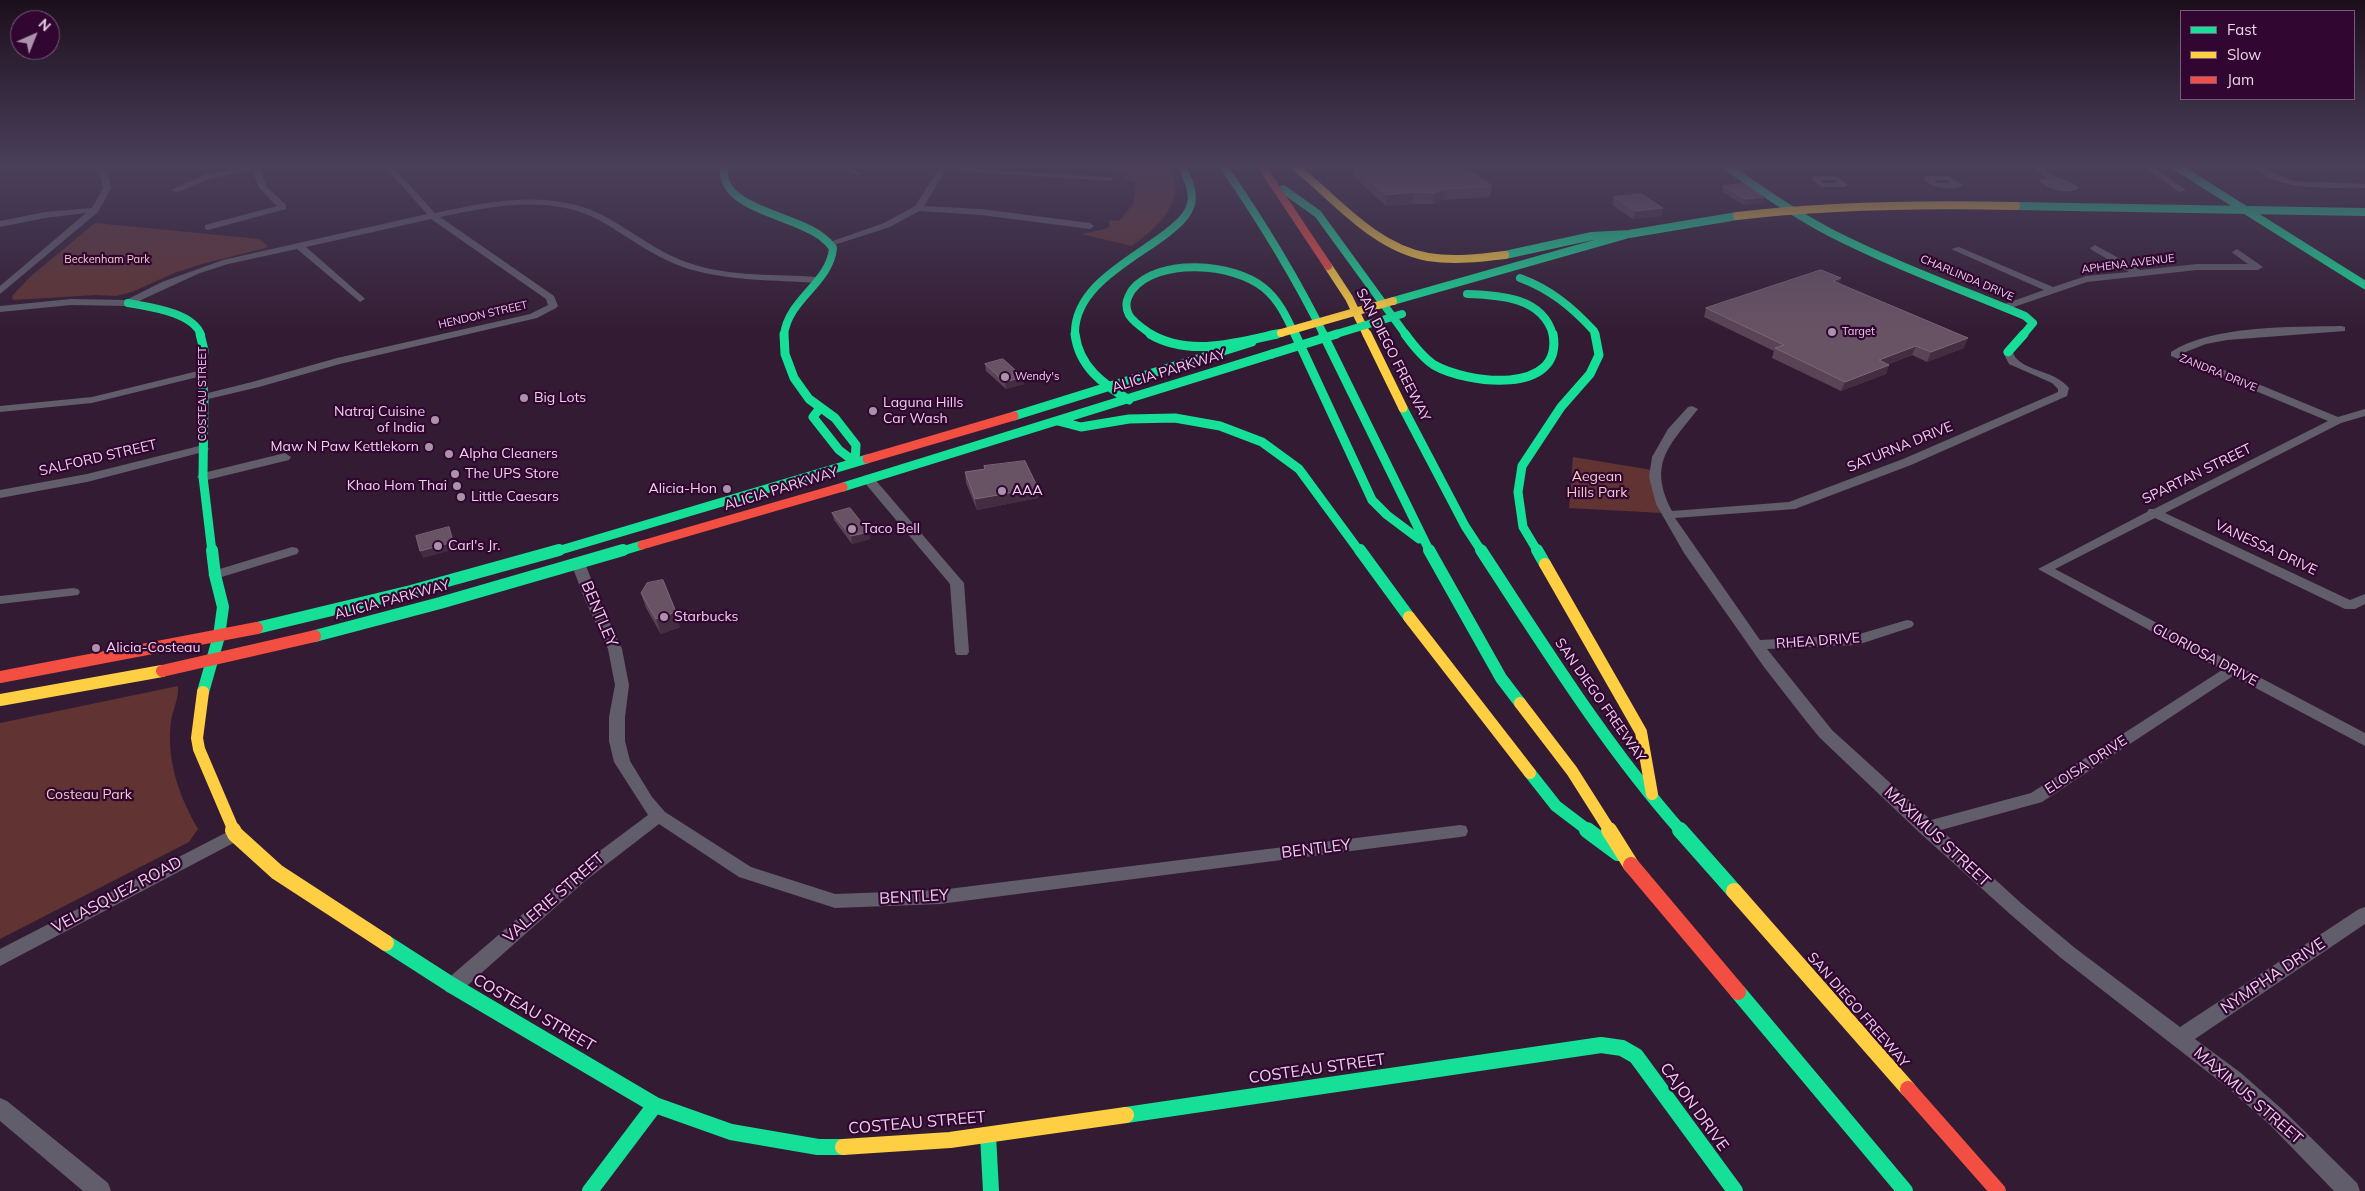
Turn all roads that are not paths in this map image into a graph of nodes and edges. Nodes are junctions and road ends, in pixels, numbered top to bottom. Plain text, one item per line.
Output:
1 (3, 223) edge
2 (80, 223) edge
3 (221, 223) edge
4 (404, 223) edge
5 (442, 223) edge
6 (607, 223) edge
7 (794, 223) edge
8 (891, 223) edge
9 (1063, 223) edge
10 (1179, 223) edge
11 (1261, 223) edge
12 (1299, 223) edge
13 (1324, 223) edge
14 (1364, 223) edge
15 (1693, 223) edge
16 (1760, 223) edge
17 (1816, 223) edge
18 (2272, 223) edge
19 (2274, 223) edge
20 (208, 226) dead end
21 (1090, 226) dead end
22 (1633, 234) junction
23 (0, 235) edge
24 (831, 243) junction
25 (299, 246) junction
26 (2095, 248) dead end
27 (1956, 249) dead end
28 (2237, 252) dead end
29 (1500, 270) junction
30 (2136, 272) junction
31 (2365, 276) edge
32 (1521, 279) junction
33 (817, 280) junction
34 (2365, 285) edge
35 (2051, 290) junction
36 (0, 291) edge
37 (360, 299) dead end
38 (128, 303) junction
39 (2005, 307) junction
40 (0, 309) edge
41 (1407, 312) dead end
42 (2340, 329) dead end
43 (1281, 333) junction
44 (2008, 352) joint
45 (202, 373) junction
46 (1108, 388) junction
47 (204, 397) junction
48 (1129, 400) junction
49 (820, 408) junction
50 (1692, 408) dead end
51 (0, 409) edge
52 (2365, 412) edge
53 (1058, 421) junction
54 (2337, 421) junction
55 (203, 449) junction
56 (286, 457) dead end
57 (854, 462) junction
58 (203, 477) junction
59 (868, 479) junction
60 (0, 494) edge
61 (744, 495) junction
62 (2153, 512) junction
63 (1668, 514) junction
64 (1425, 543) junction
65 (292, 551) dead end
66 (543, 555) junction
67 (578, 564) junction
68 (2045, 569) joint
69 (215, 575) junction
70 (73, 592) dead end
71 (2365, 598) edge
72 (0, 600) edge
73 (376, 621) junction
74 (1907, 624) dead end
75 (219, 636) junction
76 (1756, 645) junction
77 (962, 652) dead end
78 (213, 659) junction
79 (2232, 670) junction
80 (0, 677) edge
81 (0, 700) edge
82 (2365, 740) edge
83 (1653, 799) junction
84 (660, 816) junction
85 (1926, 828) junction
86 (1460, 831) dead end
87 (235, 834) junction
88 (1630, 862) junction
89 (2365, 914) edge
90 (0, 958) edge
91 (453, 986) junction
92 (2180, 1038) junction
93 (1622, 1048) joint
94 (655, 1105) junction
95 (0, 1108) edge
96 (988, 1135) junction
97 (100, 1191) edge
98 (590, 1191) edge
99 (991, 1191) edge
100 (1735, 1191) edge
101 (1905, 1191) edge
102 (1998, 1191) edge
103 (2349, 1191) edge

1 - 23 street
2 - 36 street
3 - 20 street
4 - 25 street
5 - 47 street, HENDON STREET
6 - 33 street
7 - 24 main road
8 - 24 street
9 - 21 street
10 - 46 main road
11 - 64 main road
12 - 83 main road, SAN DIEGO FREEWAY
13 - 32 main road
14 - 22 main road
15 - 22 main road, ALICIA PARKWAY
16 - 22 main road, ALICIA PARKWAY
17 - 39 main road, CHARLINDA DRIVE
18 - 34 main road
19 - 31 main road
22 - 29 main road, ALICIA PARKWAY
24 - 33 main road
25 - 37 street
25 - 38 street
26 - 30 street
27 - 35 street
28 - 30 street, APHENA AVENUE
29 - 32 main road
29 - 43 main road, ALICIA PARKWAY, bridge
30 - 35 street, APHENA AVENUE
32 - 83 main road
33 - 49 main road
35 - 39 street, APHENA AVENUE
38 - 40 street
38 - 45 main road, COSTEAU STREET
39 - 44 main road, CHARLINDA DRIVE
41 - 48 main road, ALICIA PARKWAY, bridge
42 - 54 street, ZANDRA DRIVE
43 - 46 main road, ALICIA PARKWAY
43 - 64 main road
44 - 63 street, SATURNA DRIVE
45 - 47 main road, COSTEAU STREET
45 - 51 street
46 - 48 main road
46 - 57 main road, ALICIA PARKWAY
47 - 55 main road, COSTEAU STREET
48 - 53 main road, ALICIA PARKWAY
49 - 57 main road
49 - 57 main road
50 - 63 street, MAXIMUS STREET
52 - 54 street, SPARTAN STREET
53 - 59 main road, ALICIA PARKWAY
53 - 88 main road
54 - 62 street, SPARTAN STREET
55 - 58 main road, COSTEAU STREET
55 - 60 street, SALFORD STREET
56 - 58 street
57 - 59 main road
57 - 61 main road, ALICIA PARKWAY
58 - 69 main road, COSTEAU STREET
59 - 67 main road, ALICIA PARKWAY
59 - 77 street
61 - 66 main road, ALICIA PARKWAY
61 - 67 main road
62 - 68 street, SPARTAN STREET
62 - 71 street, VANESSA DRIVE
63 - 76 street, MAXIMUS STREET
64 - 88 main road
65 - 69 street
66 - 73 main road
66 - 75 main road, ALICIA PARKWAY
67 - 73 main road, ALICIA PARKWAY
67 - 84 street, BENTLEY
68 - 79 street, GLORIOSA DRIVE
69 - 75 main road, COSTEAU STREET
70 - 72 street
73 - 78 main road, ALICIA PARKWAY
74 - 76 street, RHEA DRIVE
75 - 78 main road, COSTEAU STREET
75 - 80 main road, ALICIA PARKWAY
76 - 85 street, MAXIMUS STREET
78 - 81 main road, ALICIA PARKWAY
78 - 87 main road, COSTEAU STREET
79 - 82 street, GLORIOSA DRIVE
79 - 85 street, ELOISA DRIVE
83 - 102 main road, SAN DIEGO FREEWAY
84 - 86 street, BENTLEY
84 - 91 street, VALERIE STREET
85 - 92 street, MAXIMUS STREET
87 - 90 street, VELASQUEZ ROAD
87 - 91 main road, COSTEAU STREET
88 - 101 main road
89 - 92 street, NYMPHA DRIVE
91 - 94 main road, COSTEAU STREET
92 - 103 street, MAXIMUS STREET
93 - 96 main road, COSTEAU STREET
93 - 100 main road, CAJON DRIVE
94 - 96 main road, COSTEAU STREET
94 - 98 main road
95 - 97 street
96 - 99 main road

